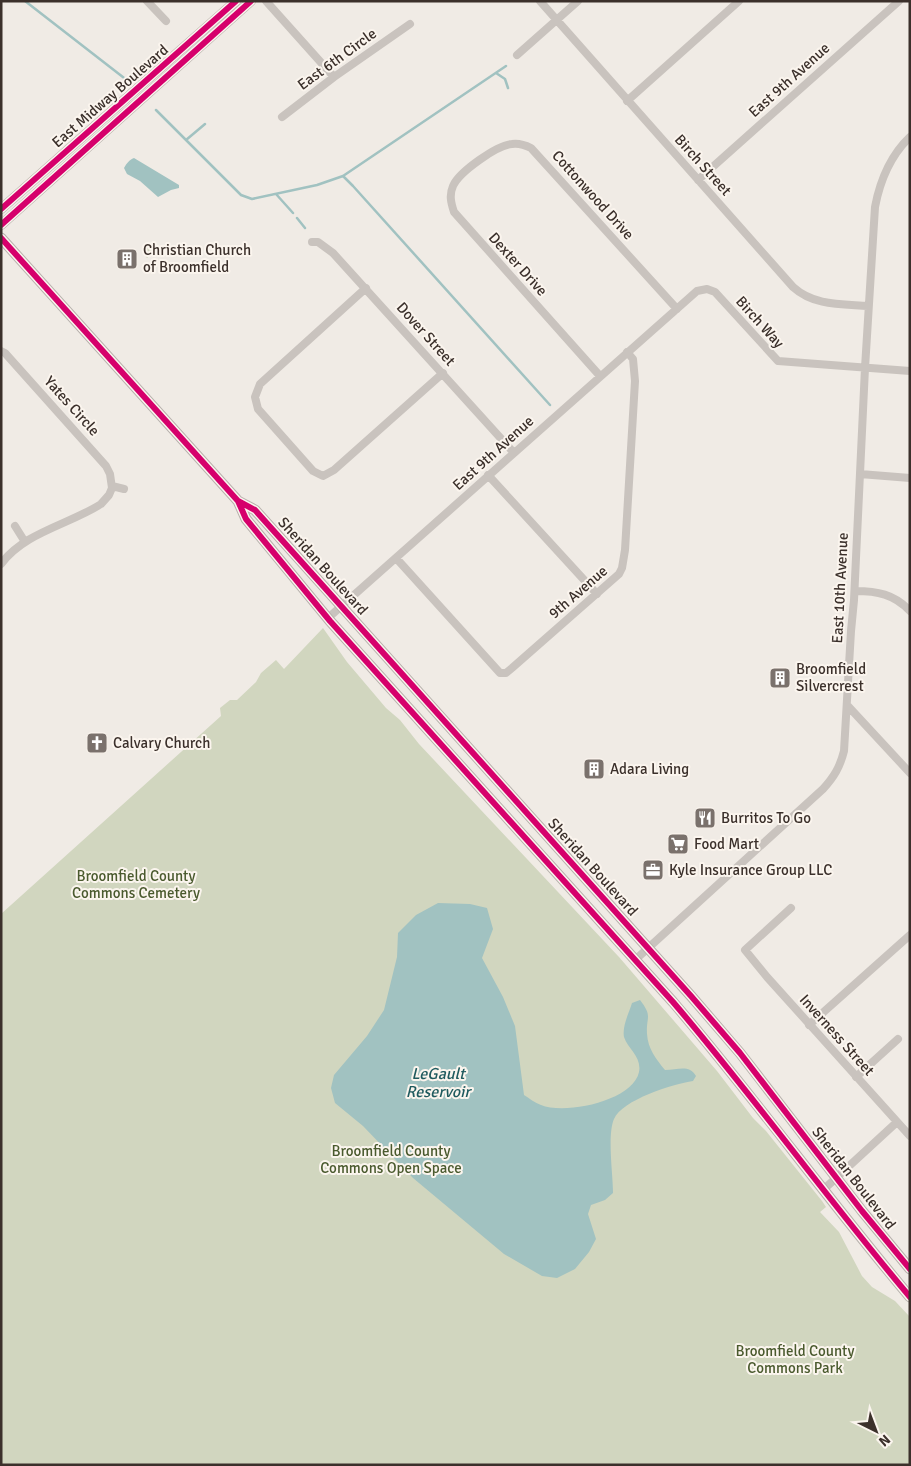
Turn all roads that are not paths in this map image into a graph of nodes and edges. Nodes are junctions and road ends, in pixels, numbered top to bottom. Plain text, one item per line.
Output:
1 (147, 1) edge
2 (236, 1) edge
3 (251, 1) edge
4 (266, 1) edge
5 (540, 1) edge
6 (578, 1) edge
7 (739, 1) edge
8 (899, 1) edge
9 (557, 20) junction
10 (166, 21) dead end
11 (410, 24) dead end
12 (517, 54) dead end
13 (334, 77) junction
14 (627, 101) junction
15 (282, 117) dead end
16 (910, 137) edge
17 (474, 164) joint
18 (698, 180) junction
19 (1, 209) edge
20 (1, 225) edge
21 (1, 238) edge
22 (312, 242) dead end
23 (366, 288) junction
24 (868, 306) junction
25 (677, 309) junction
26 (1, 351) edge
27 (627, 352) junction
28 (865, 368) junction
29 (910, 371) edge
30 (443, 373) junction
31 (600, 376) junction
32 (514, 453) junction
33 (860, 474) junction
34 (488, 475) junction
35 (910, 478) edge
36 (112, 486) junction
37 (124, 489) dead end
38 (238, 501) junction
39 (15, 526) dead end
40 (26, 542) junction
41 (396, 558) junction
42 (1, 564) edge
43 (854, 591) junction
44 (597, 594) junction
45 (342, 606) junction
46 (910, 611) edge
47 (328, 618) junction
48 (847, 705) junction
49 (910, 773) edge
50 (791, 908) dead end
51 (910, 935) edge
52 (648, 948) junction
53 (635, 960) junction
54 (809, 1025) junction
55 (898, 1039) dead end
56 (856, 1077) junction
57 (897, 1122) junction
58 (910, 1136) edge
59 (836, 1178) junction
60 (822, 1190) junction
61 (910, 1269) edge
62 (910, 1297) edge

1 - 10 street
2 - 19 main road, East Midway Boulevard
3 - 20 main road, East Midway Boulevard
4 - 13 street
5 - 9 street, Birch Street
6 - 9 street
7 - 14 street
8 - 18 street, East 9th Avenue
9 - 12 street
9 - 14 street, Birch Street
11 - 13 street, East 6th Circle
13 - 15 street, East 6th Circle
14 - 18 street, Birch Street
16 - 24 street, East 10th Avenue
17 - 25 street, Cottonwood Drive
17 - 31 street, Dexter Drive
18 - 24 street, Birch Street
21 - 38 main road, Sheridan Boulevard
22 - 23 street, Dover Street
23 - 30 street, Dover Street
23 - 30 street
24 - 28 street, East 10th Avenue
25 - 27 street, East 9th Avenue
25 - 28 street, Birch Way
26 - 36 street, Yates Circle
27 - 31 street, East 9th Avenue
27 - 44 street, 9th Avenue
28 - 29 street
28 - 33 street, East 10th Avenue
30 - 32 street, Dover Street
31 - 32 street, East 9th Avenue
32 - 34 street, East 9th Avenue
33 - 35 street
33 - 43 street, East 10th Avenue
34 - 41 street, East 9th Avenue
34 - 44 street
36 - 37 street
36 - 40 street
38 - 45 main road, Sheridan Boulevard
38 - 47 main road, Sheridan Boulevard
39 - 40 street
40 - 42 street
41 - 44 street, 9th Avenue
41 - 45 street, East 9th Avenue
43 - 46 street
43 - 48 street, East 10th Avenue
45 - 47 street, East 9th Avenue
45 - 52 main road, Sheridan Boulevard
47 - 53 main road, Sheridan Boulevard
48 - 49 street
48 - 52 street, East 10th Avenue
50 - 54 street, Inverness Street
51 - 54 street
52 - 53 street, East 10th Avenue
52 - 59 main road, Sheridan Boulevard
53 - 60 main road, Sheridan Boulevard
54 - 56 street, Inverness Street
55 - 56 street
56 - 57 street, Inverness Street
57 - 58 street, Inverness Street
57 - 59 street
59 - 60 street
59 - 61 main road, Sheridan Boulevard
60 - 62 main road, Sheridan Boulevard

